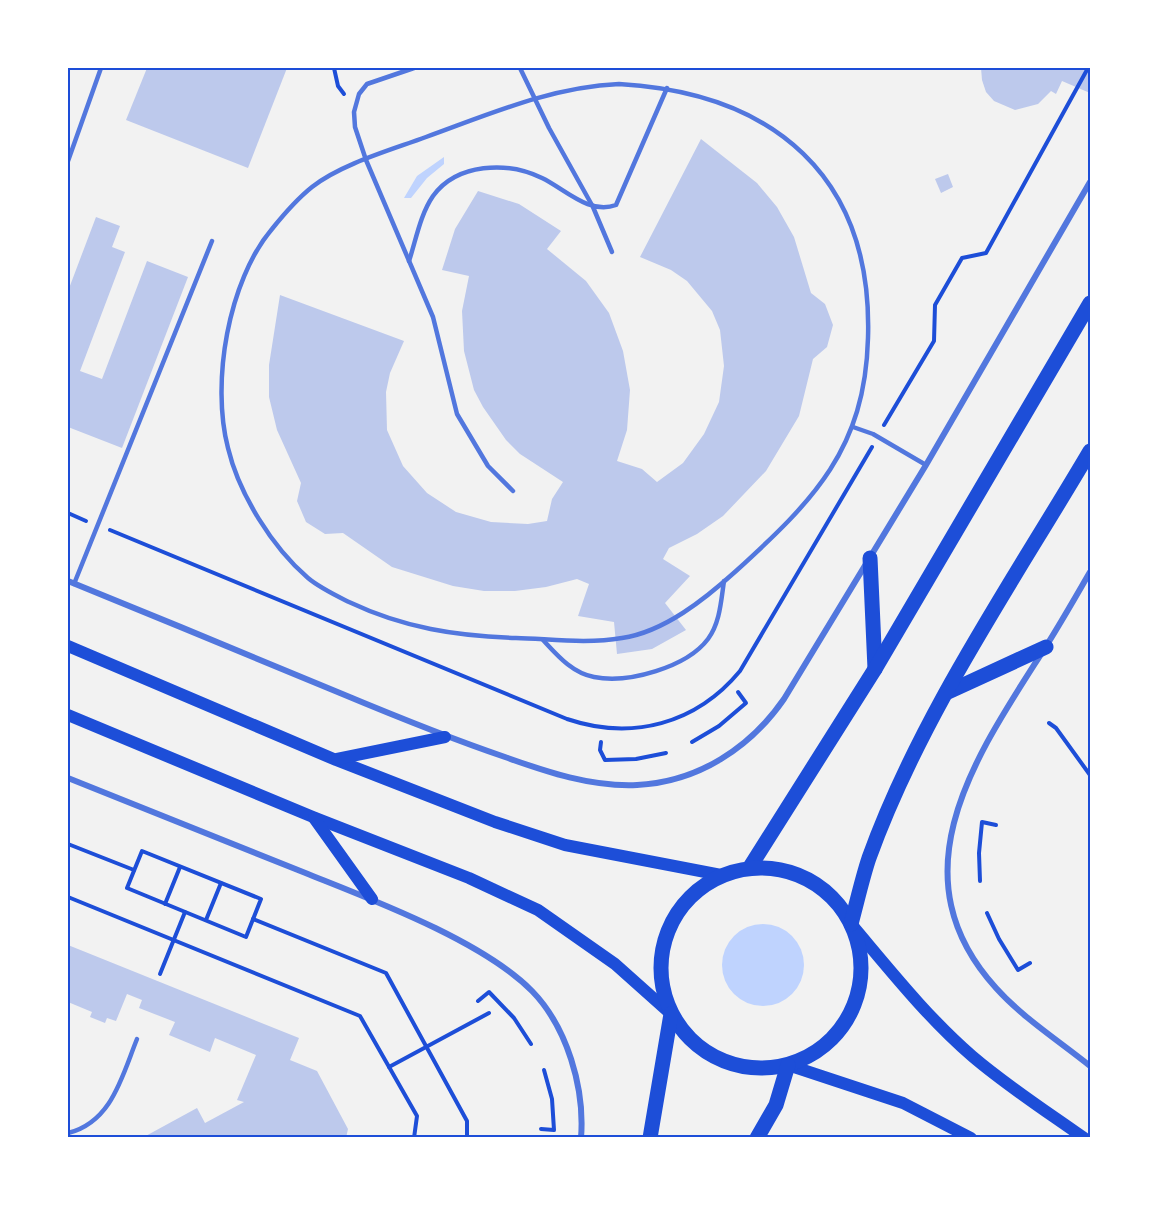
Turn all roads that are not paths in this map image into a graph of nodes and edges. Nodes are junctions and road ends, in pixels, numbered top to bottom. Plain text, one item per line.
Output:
1 (101, 68) edge
2 (414, 68) edge
3 (520, 68) edge
4 (667, 88) junction
5 (535, 98) junction
6 (68, 160) edge
7 (366, 160) junction
8 (1090, 182) edge
9 (593, 207) junction
10 (212, 241) dead end
11 (612, 252) dead end
12 (410, 261) junction
13 (1090, 303) edge
14 (853, 427) junction
15 (1090, 451) edge
16 (926, 465) junction
17 (513, 491) dead end
18 (870, 558) junction
19 (1090, 572) edge
20 (724, 581) junction
21 (71, 583) edge
22 (542, 639) junction
23 (68, 646) edge
24 (1046, 647) junction
25 (875, 669) junction
26 (946, 693) junction
27 (68, 715) edge
28 (445, 737) junction
29 (336, 760) junction
30 (68, 778) edge
31 (314, 817) junction
32 (750, 867) junction
33 (721, 875) junction
34 (372, 899) junction
35 (851, 924) junction
36 (671, 1014) junction
37 (137, 1039) dead end
38 (788, 1065) junction
39 (1090, 1066) edge
40 (68, 1133) edge
41 (581, 1137) edge
42 (650, 1137) edge
43 (757, 1137) edge
44 (971, 1137) edge
45 (1084, 1137) edge

1 - 6 lane
2 - 7 lane
3 - 5 lane
4 - 5 lane
4 - 9 lane
4 - 14 lane
5 - 7 lane
5 - 9 lane
7 - 12 lane
7 - 22 lane
8 - 16 street
9 - 11 lane
9 - 12 lane
10 - 21 lane
12 - 17 lane
13 - 25 main road
14 - 16 lane
14 - 20 lane
15 - 26 main road
16 - 18 street
18 - 25 main road
18 - 28 street
19 - 24 street
20 - 22 lane
20 - 22 lane
21 - 28 street
23 - 29 main road
24 - 26 main road
24 - 39 street
25 - 32 main road
26 - 35 main road
27 - 31 main road
28 - 29 main road
29 - 33 main road
30 - 34 street
31 - 34 main road
31 - 36 main road
32 - 33 main road
32 - 35 main road
33 - 36 main road
34 - 41 street
35 - 38 main road
35 - 45 main road
36 - 38 main road
36 - 42 main road
37 - 40 lane
38 - 43 main road
38 - 44 main road

